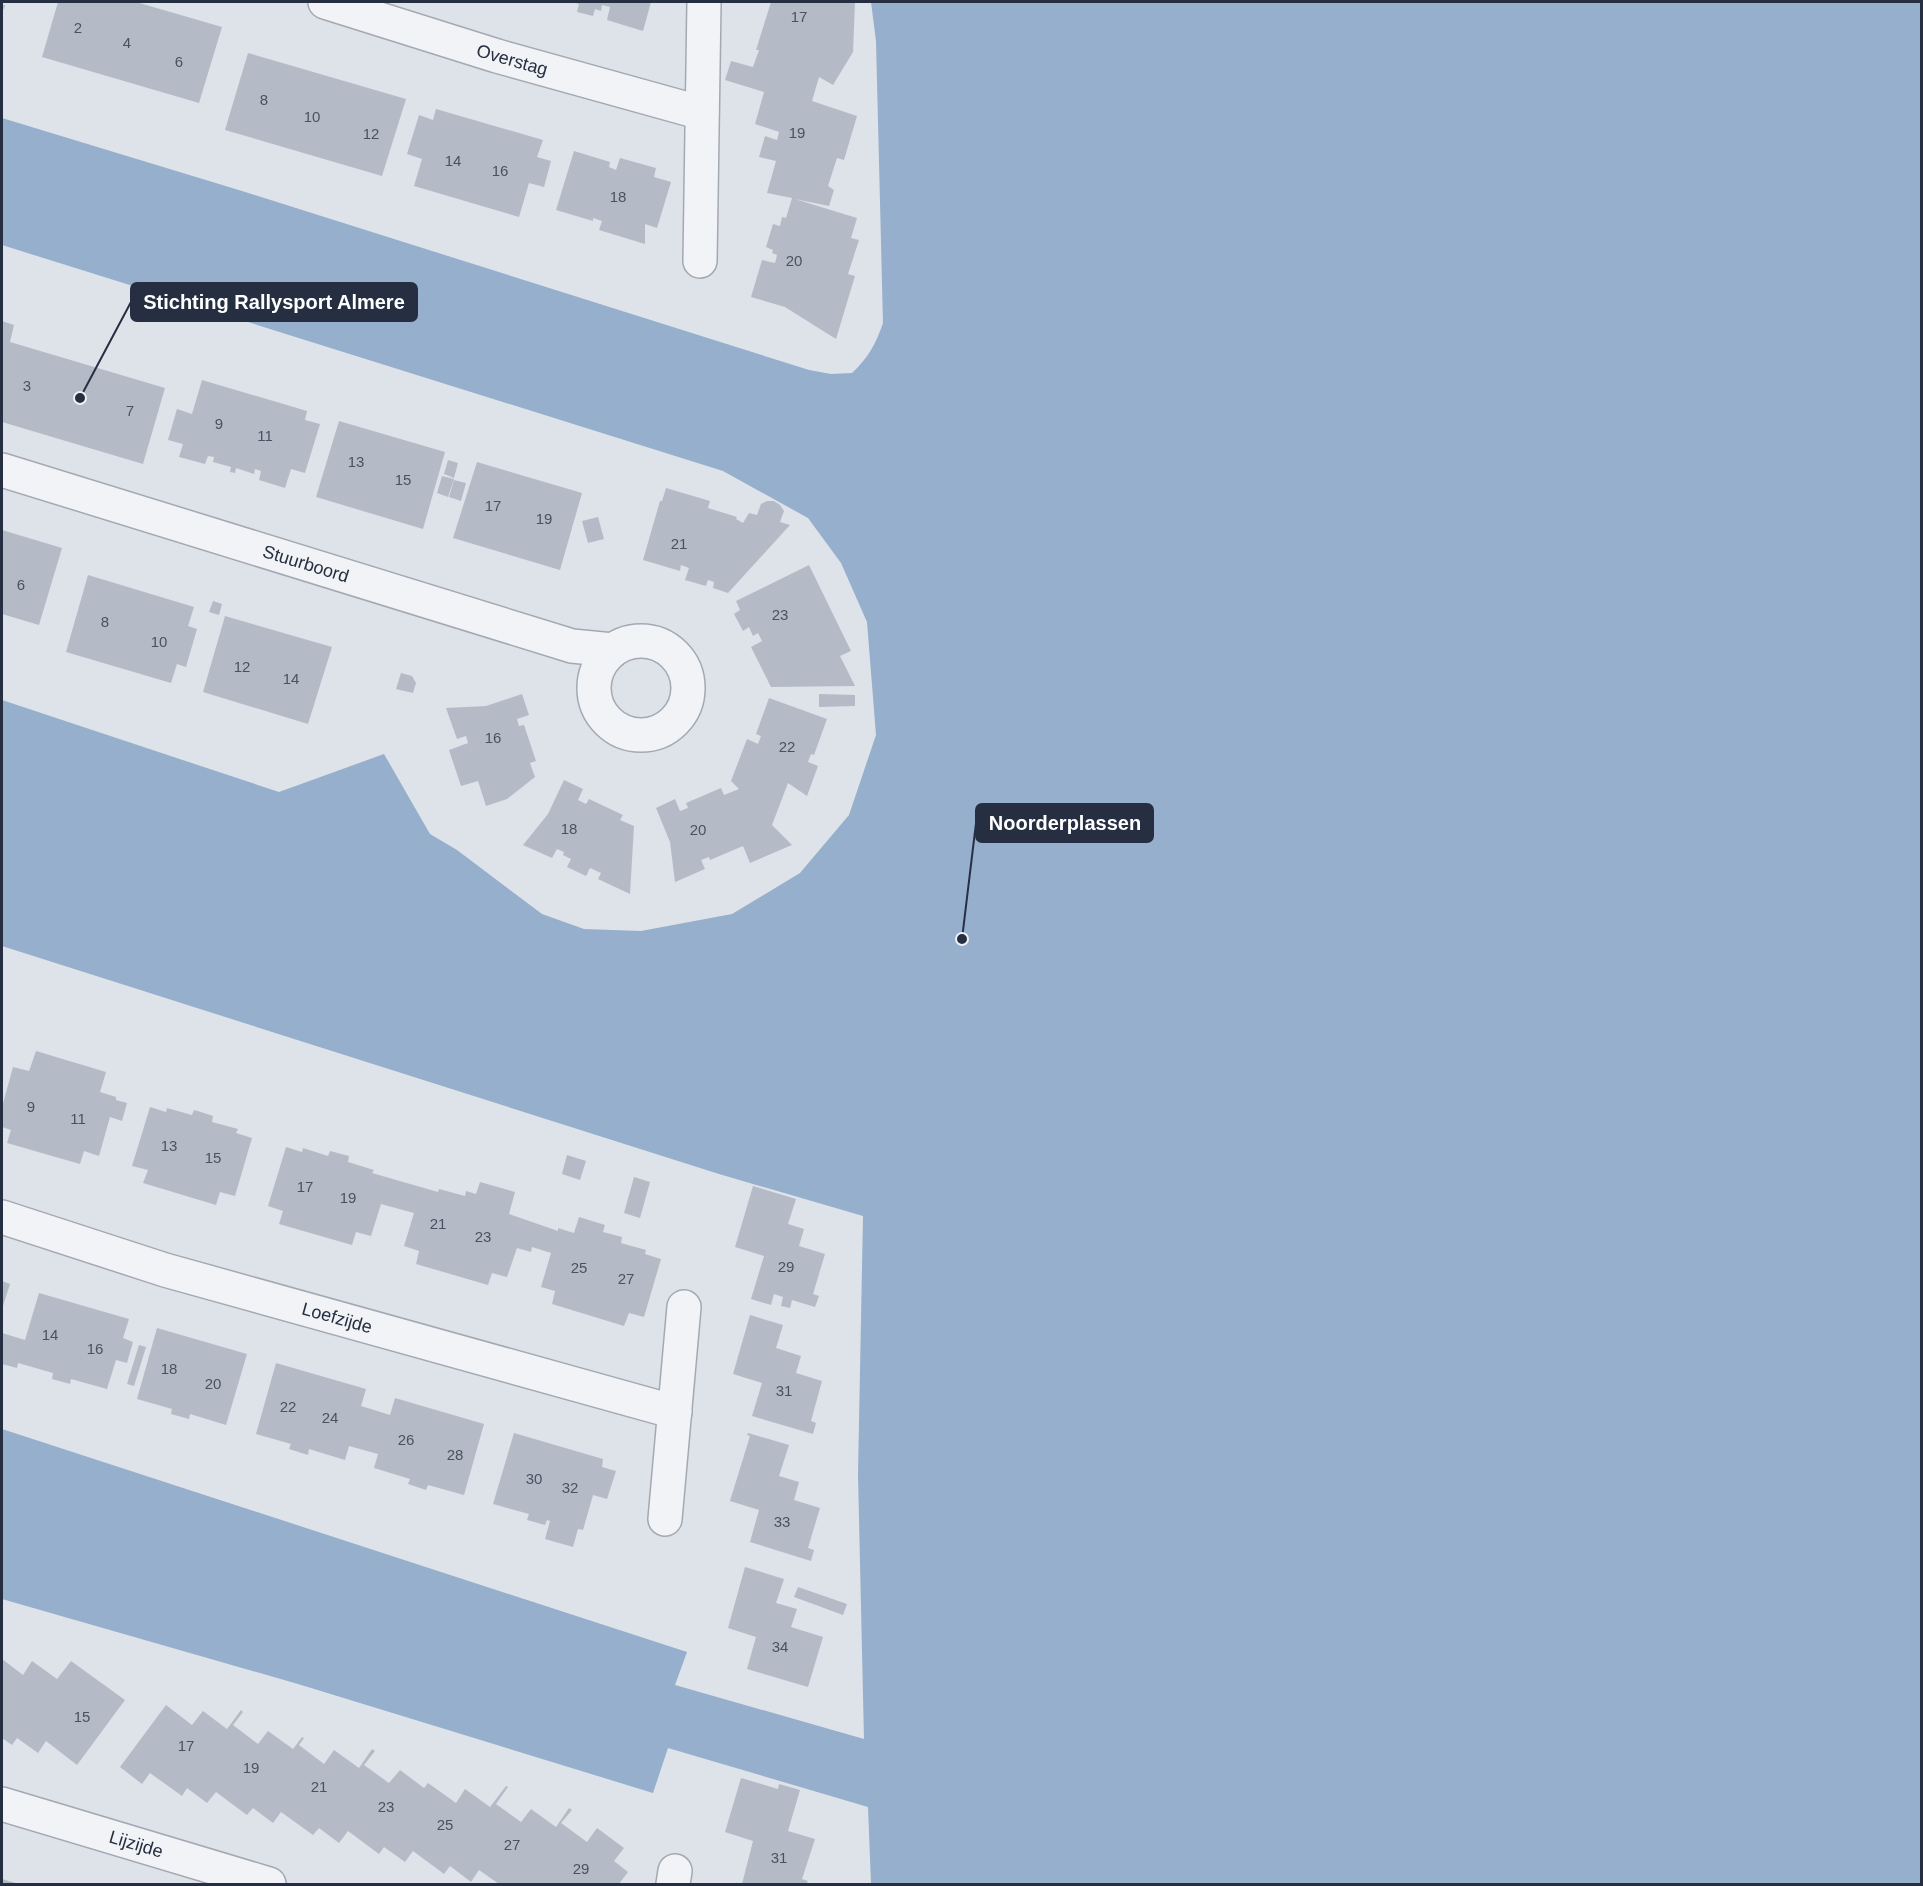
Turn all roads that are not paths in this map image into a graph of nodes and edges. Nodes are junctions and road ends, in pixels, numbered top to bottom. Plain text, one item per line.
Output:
1 (326, 2) edge
2 (704, 2) edge
3 (702, 113) junction
4 (700, 261) dead end
5 (2, 470) edge
6 (613, 650) dead end
7 (2, 1217) edge
8 (684, 1307) dead end
9 (675, 1412) junction
10 (665, 1520) dead end
11 (2, 1804) edge
12 (270, 1884) edge

1 - 3 street, Overstag
2 - 3 street
3 - 4 street
5 - 6 street, Stuurboord
7 - 9 street, Loefzijde
8 - 9 street
9 - 10 street
11 - 12 street, Lijzijde

